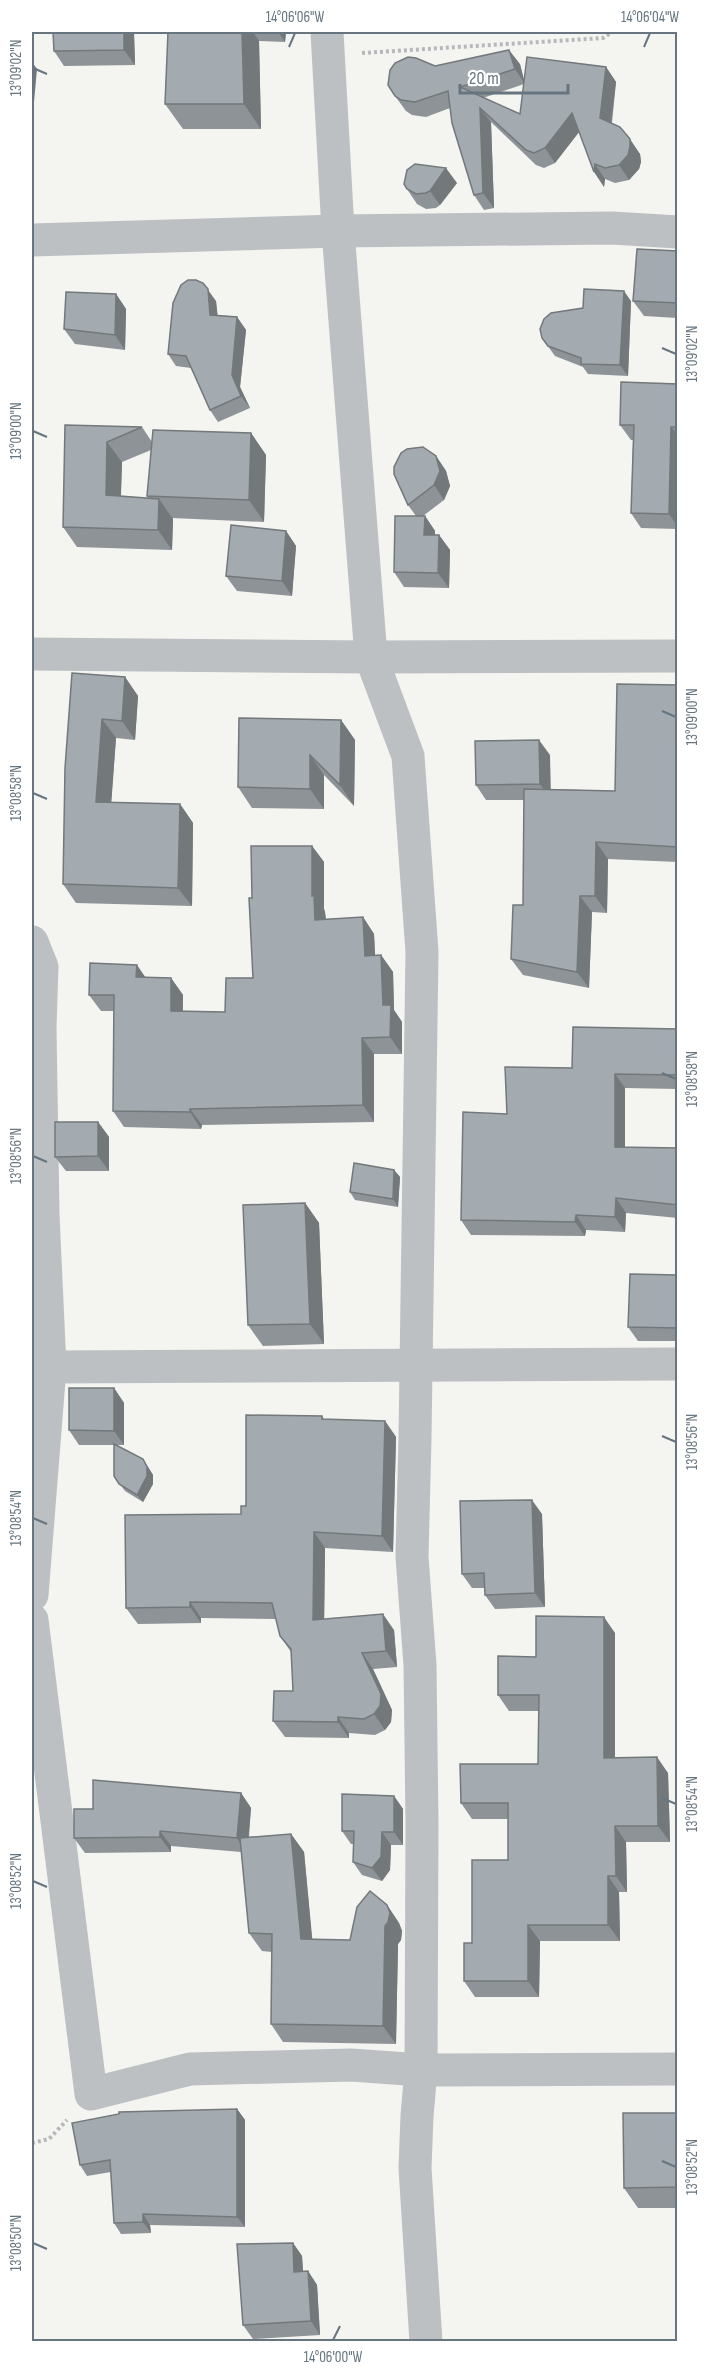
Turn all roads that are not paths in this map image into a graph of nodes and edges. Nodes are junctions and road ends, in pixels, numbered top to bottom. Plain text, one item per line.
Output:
1 (327, 44) edge
2 (338, 231) junction
3 (678, 232) edge
4 (32, 240) edge
5 (32, 654) edge
6 (678, 656) edge
7 (371, 657) junction
8 (32, 942) edge
9 (37, 1208) edge
10 (678, 1364) edge
11 (50, 1367) junction
12 (416, 1367) junction
13 (32, 1595) edge
14 (32, 1620) edge
15 (678, 2069) edge
16 (421, 2070) junction
17 (426, 2342) edge

1 - 2 street
2 - 3 street
2 - 4 street
2 - 7 street
5 - 7 street
6 - 7 street
7 - 12 street
8 - 9 street
9 - 11 street
10 - 12 street
11 - 12 street
11 - 13 street
12 - 16 street
14 - 16 street
15 - 16 street
16 - 17 street

